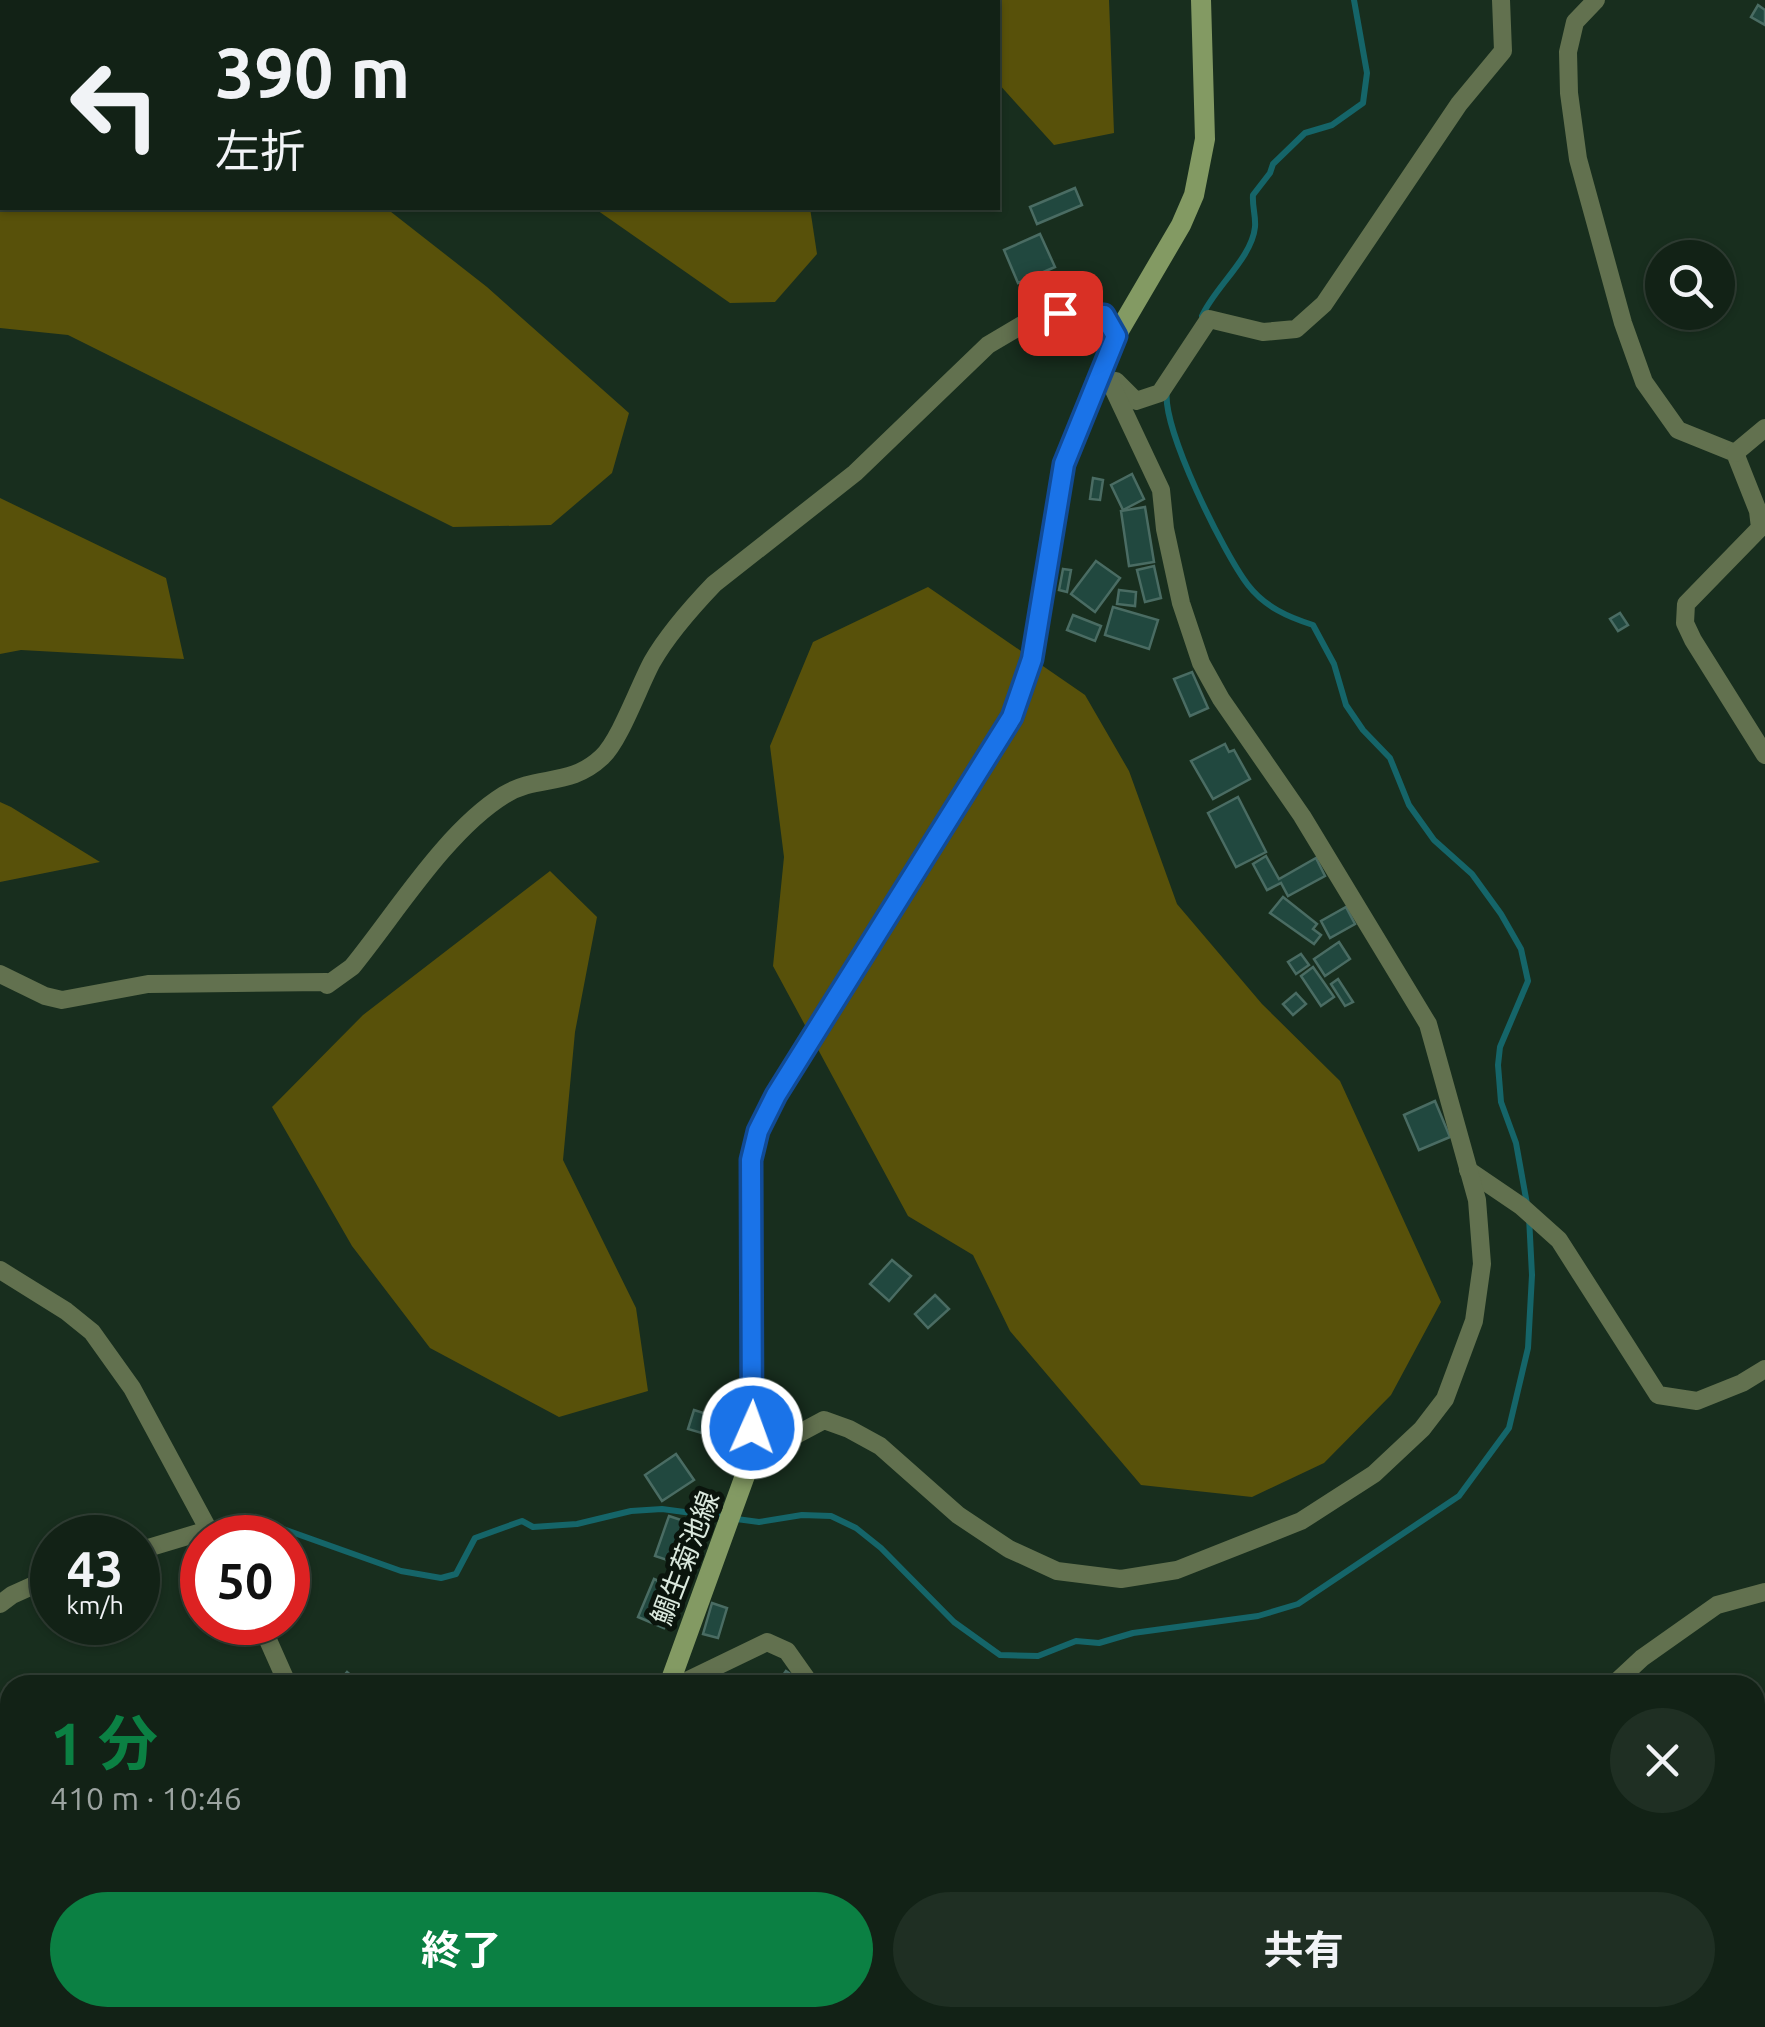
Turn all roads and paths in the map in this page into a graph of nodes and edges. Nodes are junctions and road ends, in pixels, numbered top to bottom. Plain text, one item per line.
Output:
1 (1201, 0) edge
2 (1501, 0) edge
3 (1596, 0) edge
4 (1116, 336) junction
5 (1103, 367) junction
6 (1765, 428) edge
7 (1736, 453) junction
8 (1765, 755) edge
9 (0, 974) edge
10 (1468, 1170) junction
11 (0, 1270) edge
12 (1765, 1369) edge
13 (752, 1459) junction
14 (200, 1515) edge
15 (30, 1587) edge
16 (1763, 1589) edge
17 (0, 1604) edge
18 (270, 1645) edge
19 (284, 1675) edge
20 (674, 1675) edge
21 (698, 1675) edge
22 (804, 1675) edge
23 (1624, 1675) edge

1 - 4 main road, 鯛生菊池線
2 - 5 street
3 - 7 street
4 - 5 main road, 鯛生菊池線
4 - 9 street
5 - 10 street
5 - 13 main road, 鯛生菊池線
6 - 7 street
7 - 8 street
10 - 12 street
10 - 13 street
11 - 14 street
13 - 20 main road, 鯛生菊池線
15 - 17 street
16 - 23 street
18 - 19 street
21 - 22 street

